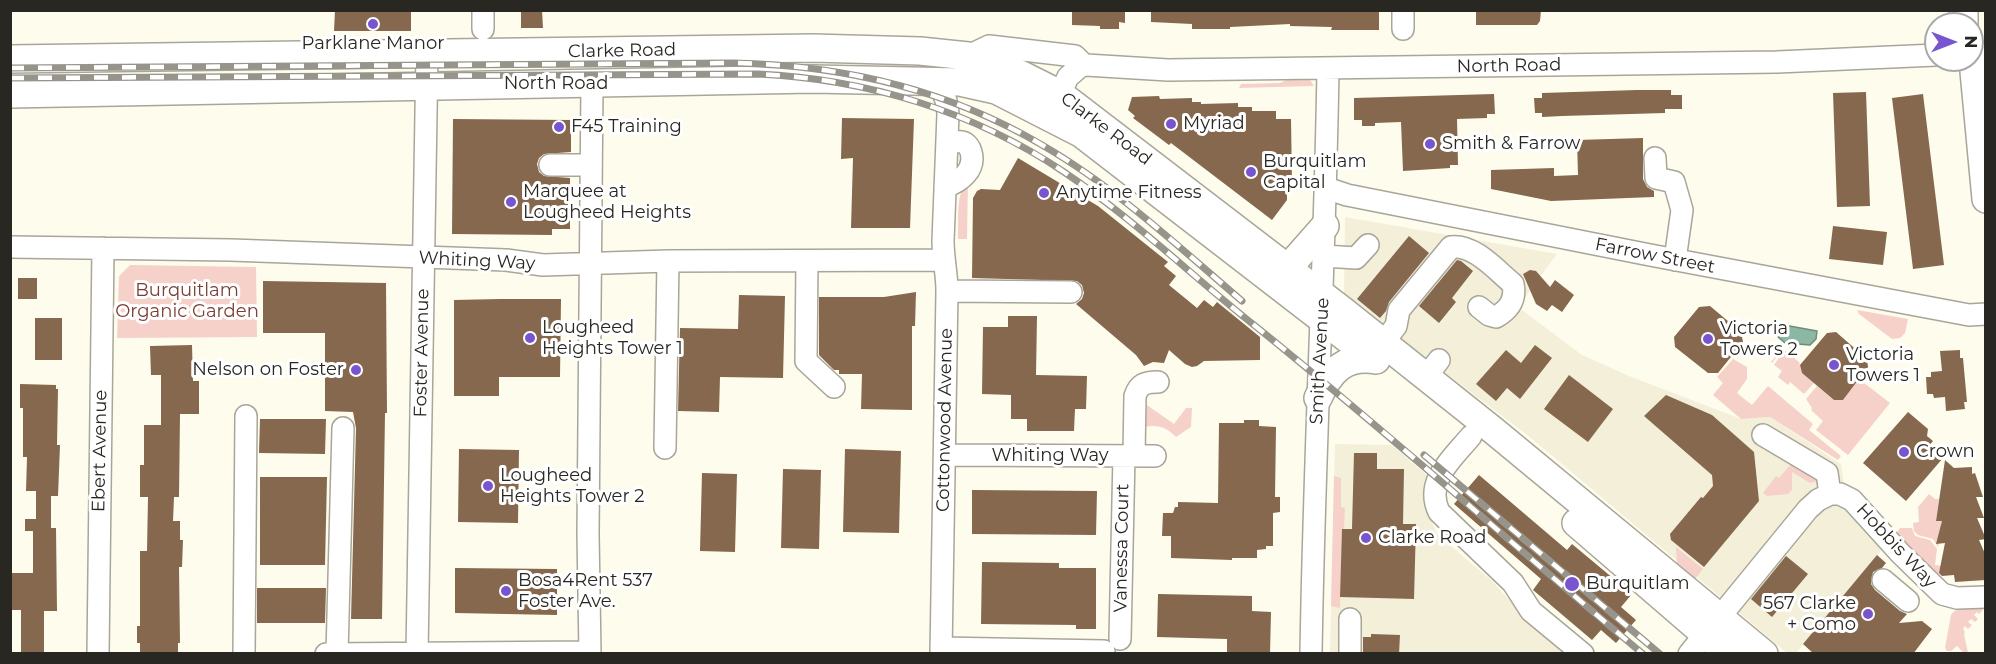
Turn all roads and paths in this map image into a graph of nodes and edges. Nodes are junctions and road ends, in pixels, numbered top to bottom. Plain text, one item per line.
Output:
1 (427, 53) junction
2 (1924, 55) edge
3 (968, 56) junction
4 (10, 59) edge
5 (1083, 64) junction
6 (1328, 68) junction
7 (1979, 72) edge
8 (929, 80) junction
9 (592, 84) junction
10 (427, 86) junction
11 (10, 93) edge
12 (1060, 94) junction
13 (1017, 99) junction
14 (1655, 158) dead end
15 (550, 165) dead end
16 (580, 165) dead end
17 (1326, 188) junction
18 (1986, 199) edge
19 (1325, 226) junction
20 (1368, 245) dead end
21 (10, 247) edge
22 (103, 248) junction
23 (1324, 256) junction
24 (424, 257) junction
25 (943, 260) junction
26 (1675, 260) junction
27 (668, 261) junction
28 (807, 261) junction
29 (591, 265) junction
30 (1288, 268) junction
31 (947, 291) junction
32 (1071, 292) dead end
33 (1322, 307) junction
34 (1479, 307) dead end
35 (1986, 314) edge
36 (1379, 351) junction
37 (1158, 382) dead end
38 (834, 387) dead end
39 (1318, 398) junction
40 (246, 416) dead end
41 (343, 428) dead end
42 (1763, 435) dead end
43 (1471, 436) junction
44 (665, 447) dead end
45 (945, 455) junction
46 (1138, 456) junction
47 (1554, 493) junction
48 (1830, 494) junction
49 (1883, 580) dead end
50 (1986, 597) edge
51 (1908, 601) dead end
52 (1350, 619) dead end
53 (1704, 635) edge
54 (1120, 639) dead end
55 (941, 651) edge
56 (337, 653) edge
57 (417, 653) edge
58 (590, 653) edge
59 (98, 654) edge
60 (244, 654) edge
61 (326, 654) edge
62 (1104, 654) edge
63 (1311, 654) edge
64 (1350, 654) edge
65 (1583, 654) edge
66 (1728, 654) edge
67 (1764, 654) edge

1 - 3 main road, Clarke Road
1 - 4 main road, Clarke Road
1 - 10 street, Foster Avenue
2 - 6 street, North Road
3 - 5 street, North Road
3 - 12 main road, Clarke Road
5 - 6 street, North Road
5 - 12 street
6 - 17 street, Smith Avenue
7 - 18 main road
8 - 9 main road, North Road
8 - 13 main road, North Road
8 - 25 street, Cottonwood Avenue
9 - 10 main road, North Road
9 - 29 street
10 - 11 main road, North Road
10 - 24 street, Foster Avenue
12 - 13 street, North Road
12 - 30 main road, Clarke Road
13 - 33 main road, Clarke Road
14 - 26 street
15 - 16 street
17 - 19 street, Smith Avenue
17 - 26 street, Farrow Street
19 - 23 street, Smith Avenue
19 - 30 main road
20 - 23 street
21 - 22 street, Whiting Way
22 - 24 street, Whiting Way
22 - 59 street, Ebert Avenue
23 - 33 street, Smith Avenue
24 - 29 street, Whiting Way
24 - 57 street, Foster Avenue
25 - 28 street, Whiting Way
25 - 31 street, Cottonwood Avenue
26 - 35 street, Farrow Street
27 - 28 street, Whiting Way
27 - 29 street, Whiting Way
27 - 44 street
28 - 38 street
29 - 58 street
30 - 33 main road, Clarke Road
31 - 32 street
31 - 45 street, Cottonwood Avenue
33 - 36 main road, Clarke Road
33 - 39 street, Smith Avenue
34 - 36 street
36 - 39 main road
36 - 43 main road, Clarke Road
36 - 47 main road, Clarke Road
37 - 46 street, Vanessa Court
39 - 63 street, Smith Avenue
40 - 60 street
41 - 56 street
42 - 48 street
43 - 47 main road, Clarke Road
43 - 65 street
45 - 46 street, Whiting Way
45 - 55 street, Cottonwood Avenue
46 - 54 street, Vanessa Court
47 - 53 main road, Clarke Road
48 - 50 street, Hobbis Way
48 - 53 street
49 - 51 street
52 - 64 street
53 - 66 main road, Clarke Road
53 - 67 main road, Clarke Road
55 - 62 street
56 - 57 street
56 - 61 street
57 - 58 street

